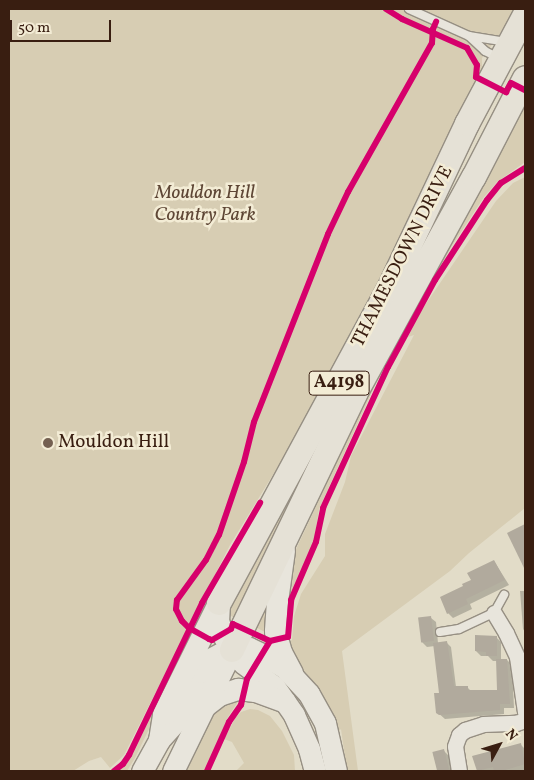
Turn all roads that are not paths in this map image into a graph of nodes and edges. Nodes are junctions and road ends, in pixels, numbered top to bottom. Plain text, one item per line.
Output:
1 (409, 9) edge
2 (525, 15) edge
3 (469, 36) junction
4 (520, 58) edge
5 (287, 535) junction
6 (504, 596) dead end
7 (218, 603) junction
8 (494, 613) junction
9 (440, 632) dead end
10 (232, 650) junction
11 (293, 676) junction
12 (285, 702) junction
13 (205, 706) junction
14 (525, 712) edge
15 (525, 720) edge
16 (159, 740) junction
17 (142, 771) edge
18 (173, 771) edge
19 (315, 771) edge
20 (336, 771) edge
21 (459, 771) edge

1 - 3 lane
2 - 4 main road, THAMESDOWN DRIVE / A4198
3 - 4 lane
3 - 4 lane
4 - 5 main road, THAMESDOWN DRIVE / A4198
4 - 7 main road, THAMESDOWN DRIVE / A4198
5 - 10 main road, THAMESDOWN DRIVE / A4198
5 - 11 main road
6 - 8 lane
7 - 10 main road
7 - 16 main road
8 - 9 lane
8 - 14 street
10 - 11 main road
10 - 12 main road
10 - 13 main road
10 - 16 main road
11 - 20 main road
12 - 13 main road
12 - 19 main road
13 - 18 main road
15 - 21 street
16 - 17 main road

